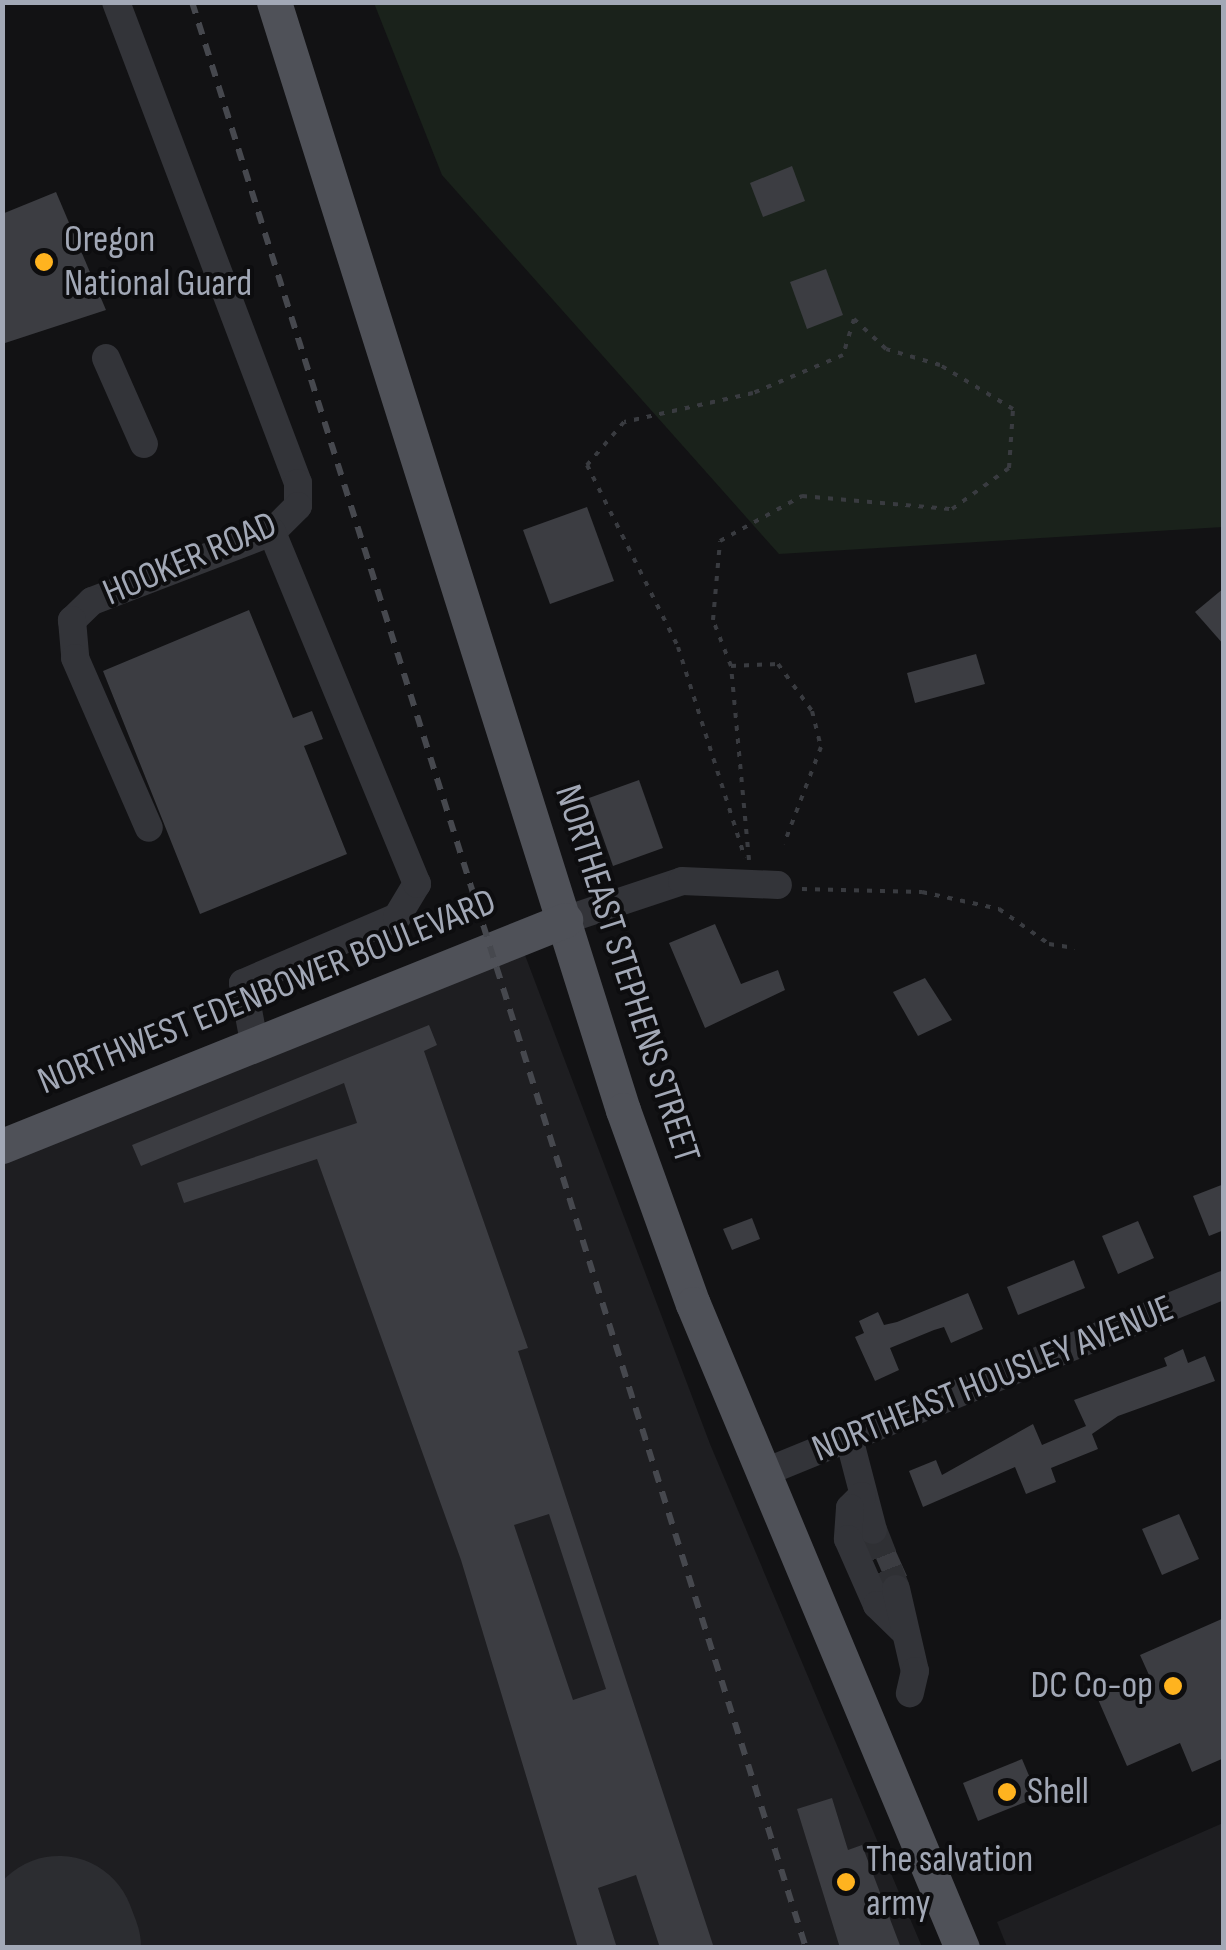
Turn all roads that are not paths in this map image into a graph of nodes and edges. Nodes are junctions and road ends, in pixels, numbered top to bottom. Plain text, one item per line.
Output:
1 (116, 2) edge
2 (274, 2) edge
3 (106, 358) dead end
4 (144, 444) dead end
5 (272, 532) junction
6 (149, 828) dead end
7 (765, 883) road end
8 (565, 920) junction
9 (254, 1042) junction
10 (2, 1146) edge
11 (1224, 1285) edge
12 (849, 1438) junction
13 (763, 1472) junction
14 (862, 1496) junction
15 (873, 1530) tunnel mouth
16 (896, 1589) tunnel mouth
17 (902, 1630) junction
18 (910, 1693) dead end
19 (962, 1948) edge

1 - 5 street, HOOKER ROAD
2 - 8 main road, NORTHEAST STEPHENS STREET
3 - 4 street
5 - 6 street, HOOKER ROAD
5 - 9 street
7 - 8 street
8 - 9 main road, NORTHWEST EDENBOWER BOULEVARD
8 - 13 main road, NORTHEAST STEPHENS STREET
9 - 10 main road, NORTHWEST EDENBOWER BOULEVARD
11 - 12 street, NORTHEAST HOUSLEY AVENUE
12 - 13 street, NORTHEAST HOUSLEY AVENUE
12 - 14 street
13 - 19 main road, NORTHEAST STEPHENS STREET
14 - 15 street
14 - 17 street
16 - 17 street
17 - 18 street

